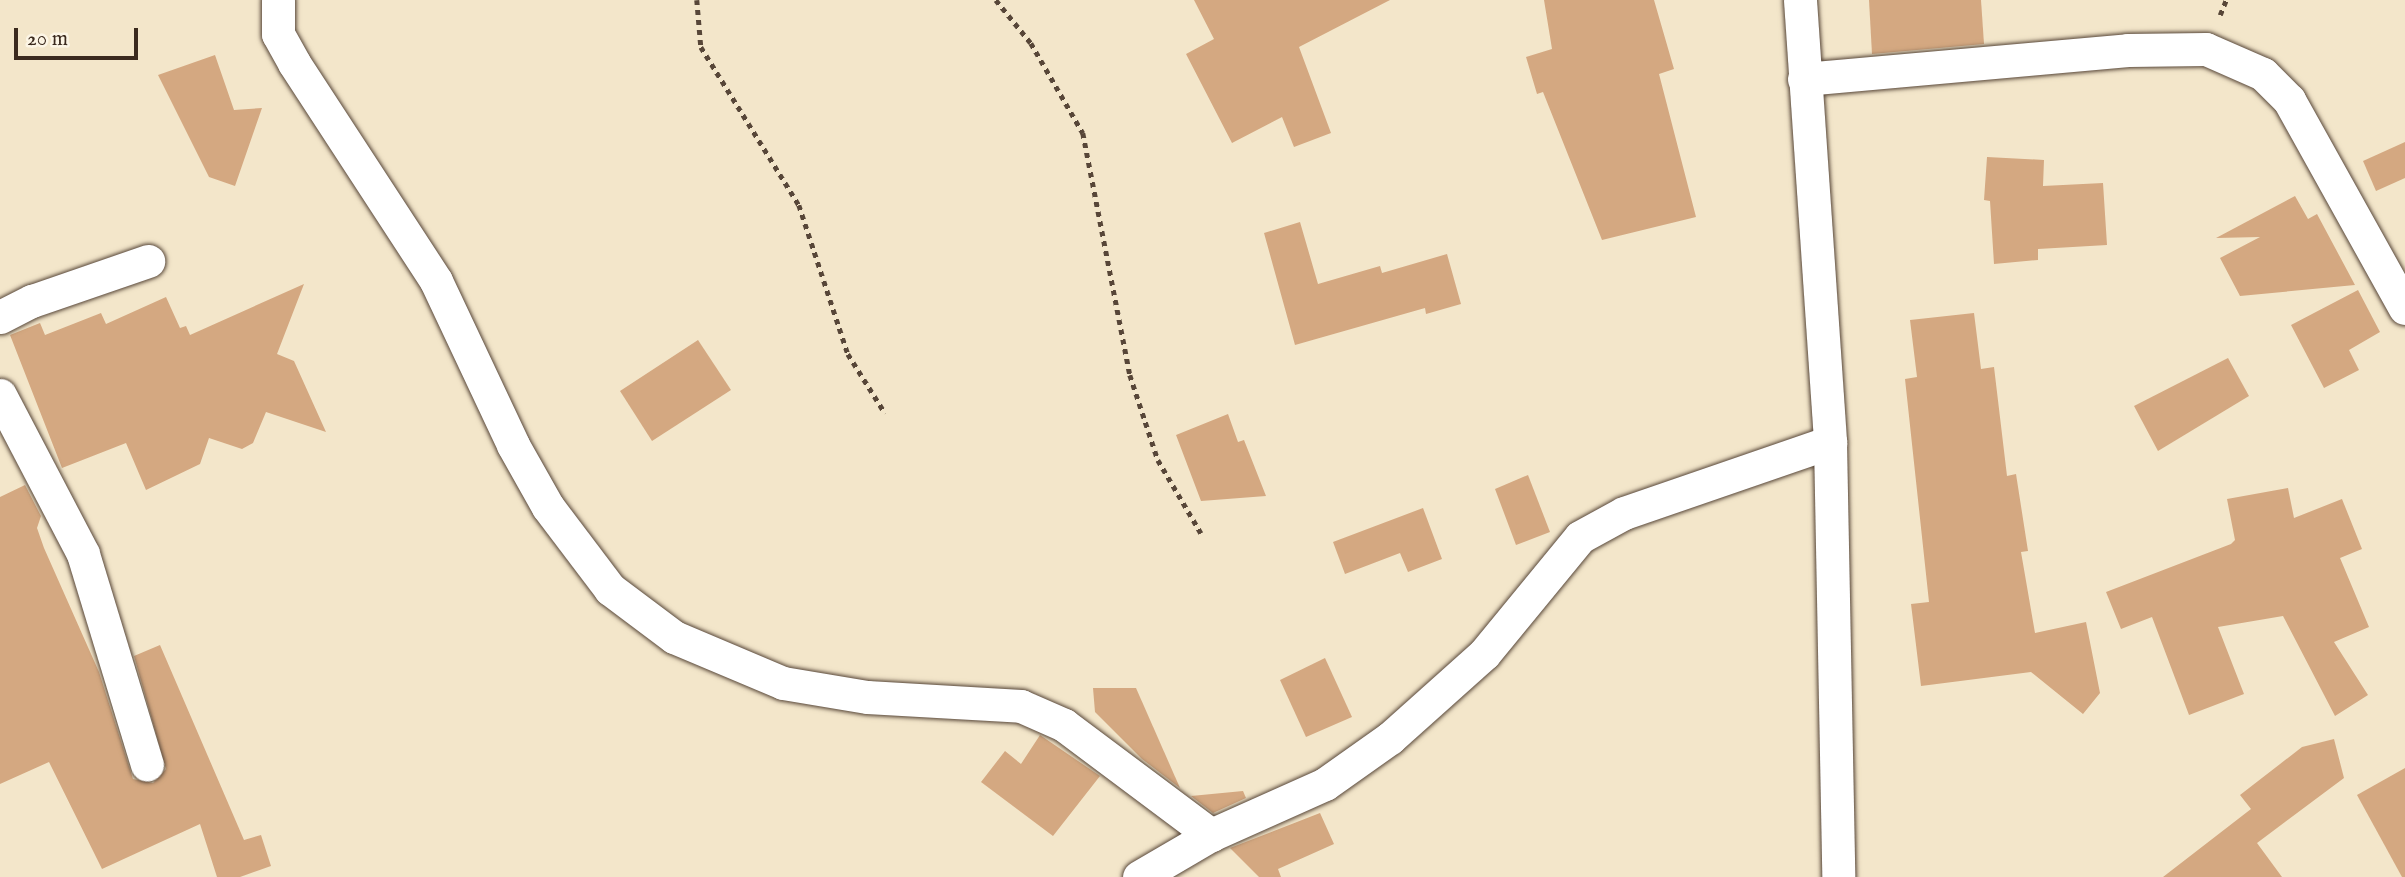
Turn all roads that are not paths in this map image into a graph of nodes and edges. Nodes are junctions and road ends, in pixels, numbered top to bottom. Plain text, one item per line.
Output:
1 (278, 0) edge
2 (1800, 0) edge
3 (1804, 79) junction
4 (148, 261) dead end
5 (2405, 308) edge
6 (0, 317) edge
7 (0, 395) edge
8 (1829, 442) junction
9 (147, 765) dead end
10 (1211, 835) junction
11 (1139, 877) edge
12 (1838, 877) edge

1 - 10 street
2 - 3 street
3 - 5 street
3 - 8 street
4 - 6 street
7 - 9 street
8 - 10 street
8 - 12 street
10 - 11 street

